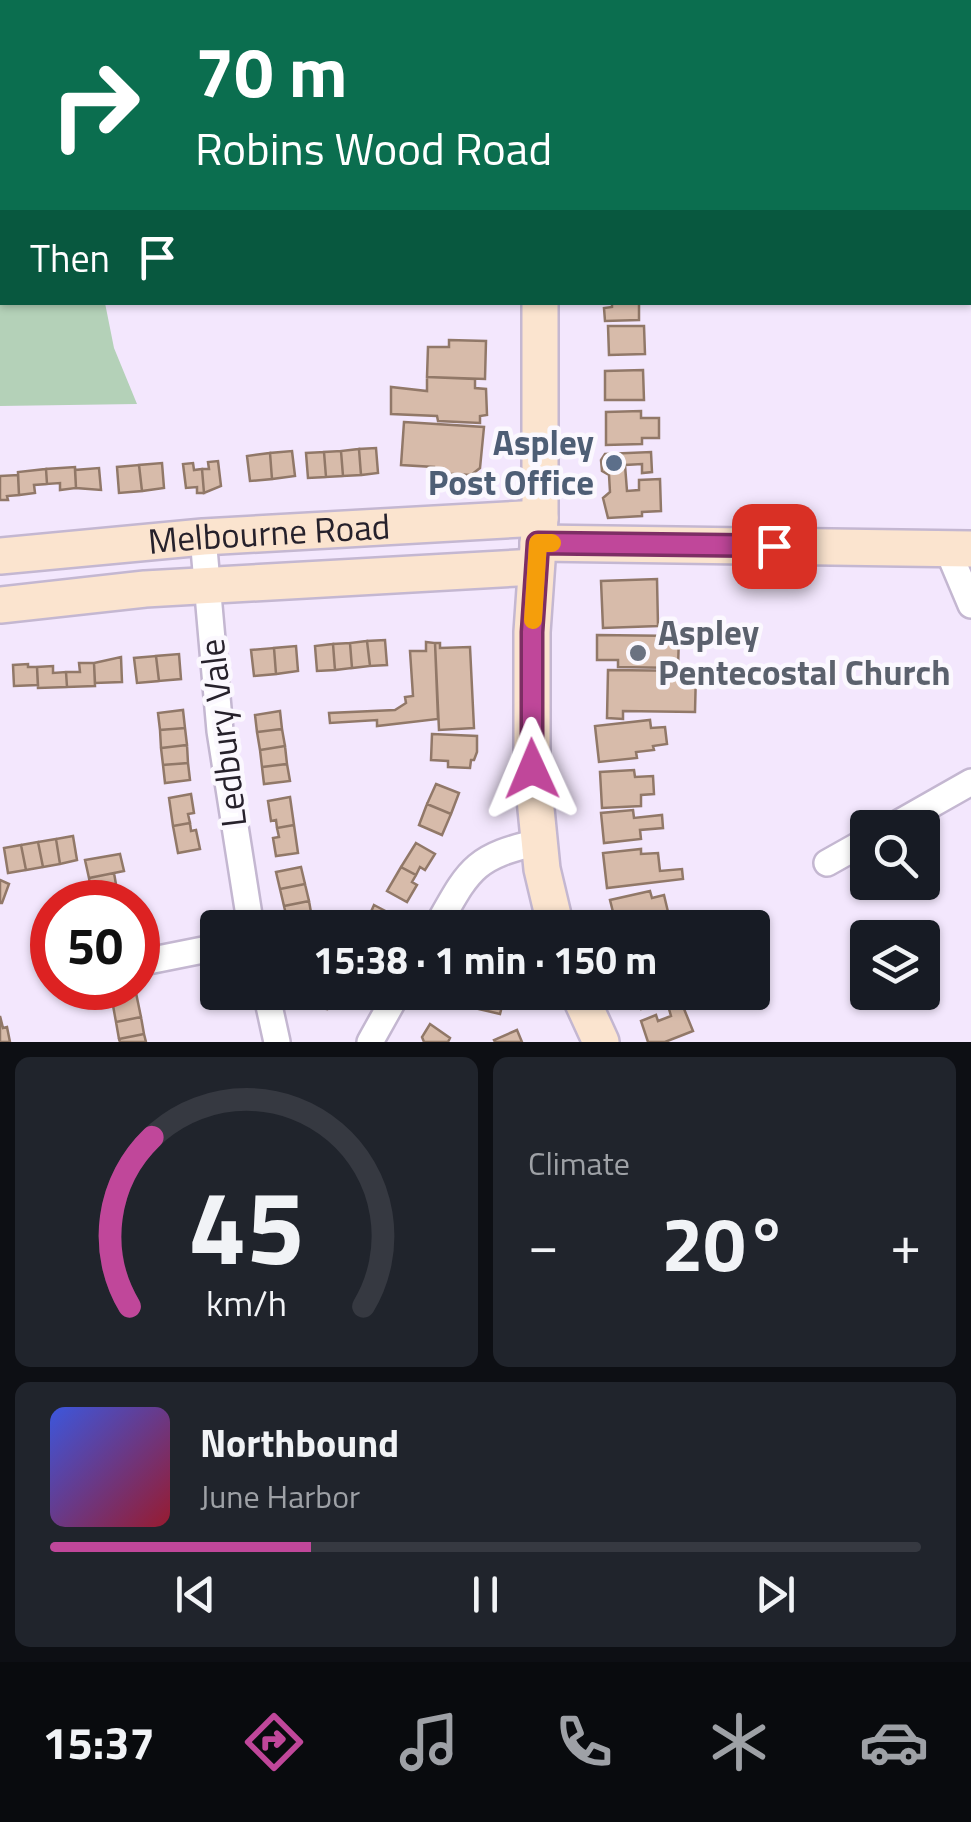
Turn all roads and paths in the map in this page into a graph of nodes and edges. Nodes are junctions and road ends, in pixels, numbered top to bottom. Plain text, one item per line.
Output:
1 (540, 305) edge
2 (203, 537) junction
3 (538, 543) junction
4 (964, 549) edge
5 (0, 556) edge
6 (207, 587) junction
7 (0, 605) edge
8 (971, 605) edge
9 (971, 782) edge
10 (922, 810) edge
11 (540, 842) junction
12 (850, 850) edge
13 (827, 863) dead end
14 (248, 910) edge
15 (447, 910) edge
16 (552, 910) edge
17 (200, 951) edge
18 (160, 959) edge
19 (270, 1010) edge
20 (388, 1010) edge
21 (586, 1010) edge
22 (277, 1042) edge
23 (370, 1042) edge
24 (600, 1042) edge

1 - 3 street
2 - 3 street, Melbourne Road
2 - 5 street, Melbourne Road
2 - 6 street, Ledbury Vale
3 - 4 street
3 - 6 street, Melbourne Road
3 - 11 street
4 - 8 street
6 - 7 street, Melbourne Road
6 - 14 street, Ledbury Vale
9 - 10 street
11 - 15 street
11 - 16 street
12 - 13 street
17 - 18 street
19 - 22 street
20 - 23 street
21 - 24 street

